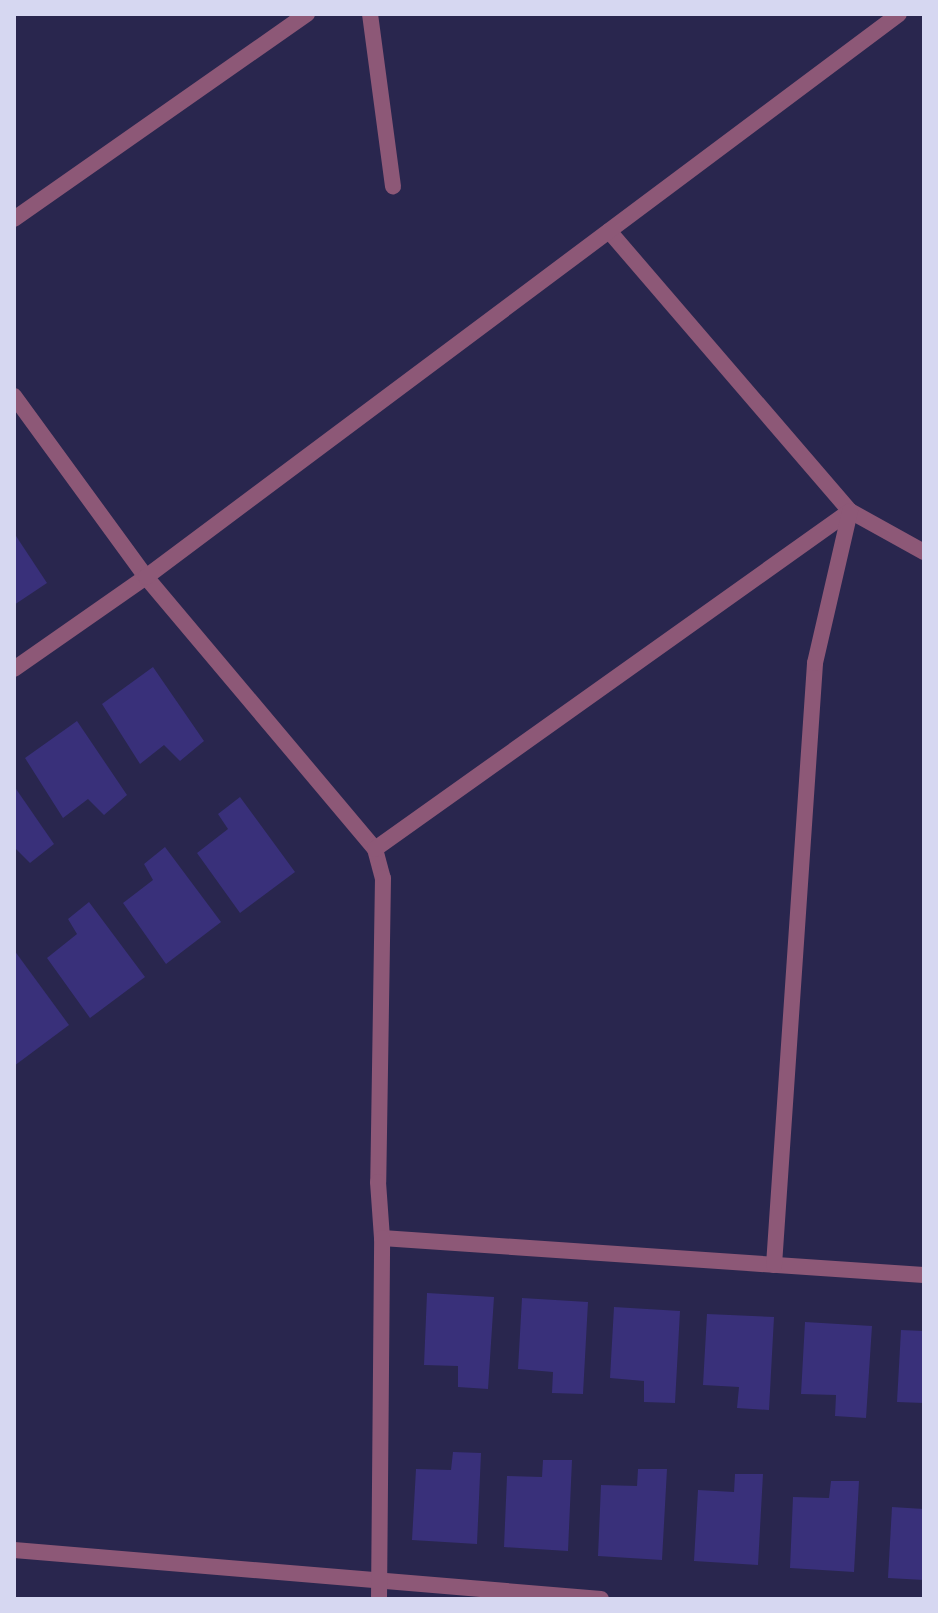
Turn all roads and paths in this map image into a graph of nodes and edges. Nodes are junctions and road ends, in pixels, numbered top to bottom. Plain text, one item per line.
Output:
1 (307, 14) edge
2 (370, 14) edge
3 (899, 14) edge
4 (393, 186) dead end
5 (14, 219) edge
6 (609, 231) junction
7 (14, 396) edge
8 (850, 511) junction
9 (924, 552) edge
10 (146, 577) junction
11 (14, 669) edge
12 (375, 849) junction
13 (382, 1238) junction
14 (774, 1265) junction
15 (924, 1275) edge
16 (14, 1550) edge
17 (381, 1581) junction
18 (379, 1599) edge
19 (601, 1599) edge

1 - 5 street
2 - 4 street
3 - 6 street
6 - 8 street
6 - 10 street
7 - 10 street
8 - 9 street
8 - 12 street
8 - 14 street
10 - 11 street
10 - 12 street
12 - 13 street
13 - 14 street
13 - 17 street
14 - 15 street
16 - 17 street
17 - 18 street
17 - 19 street

